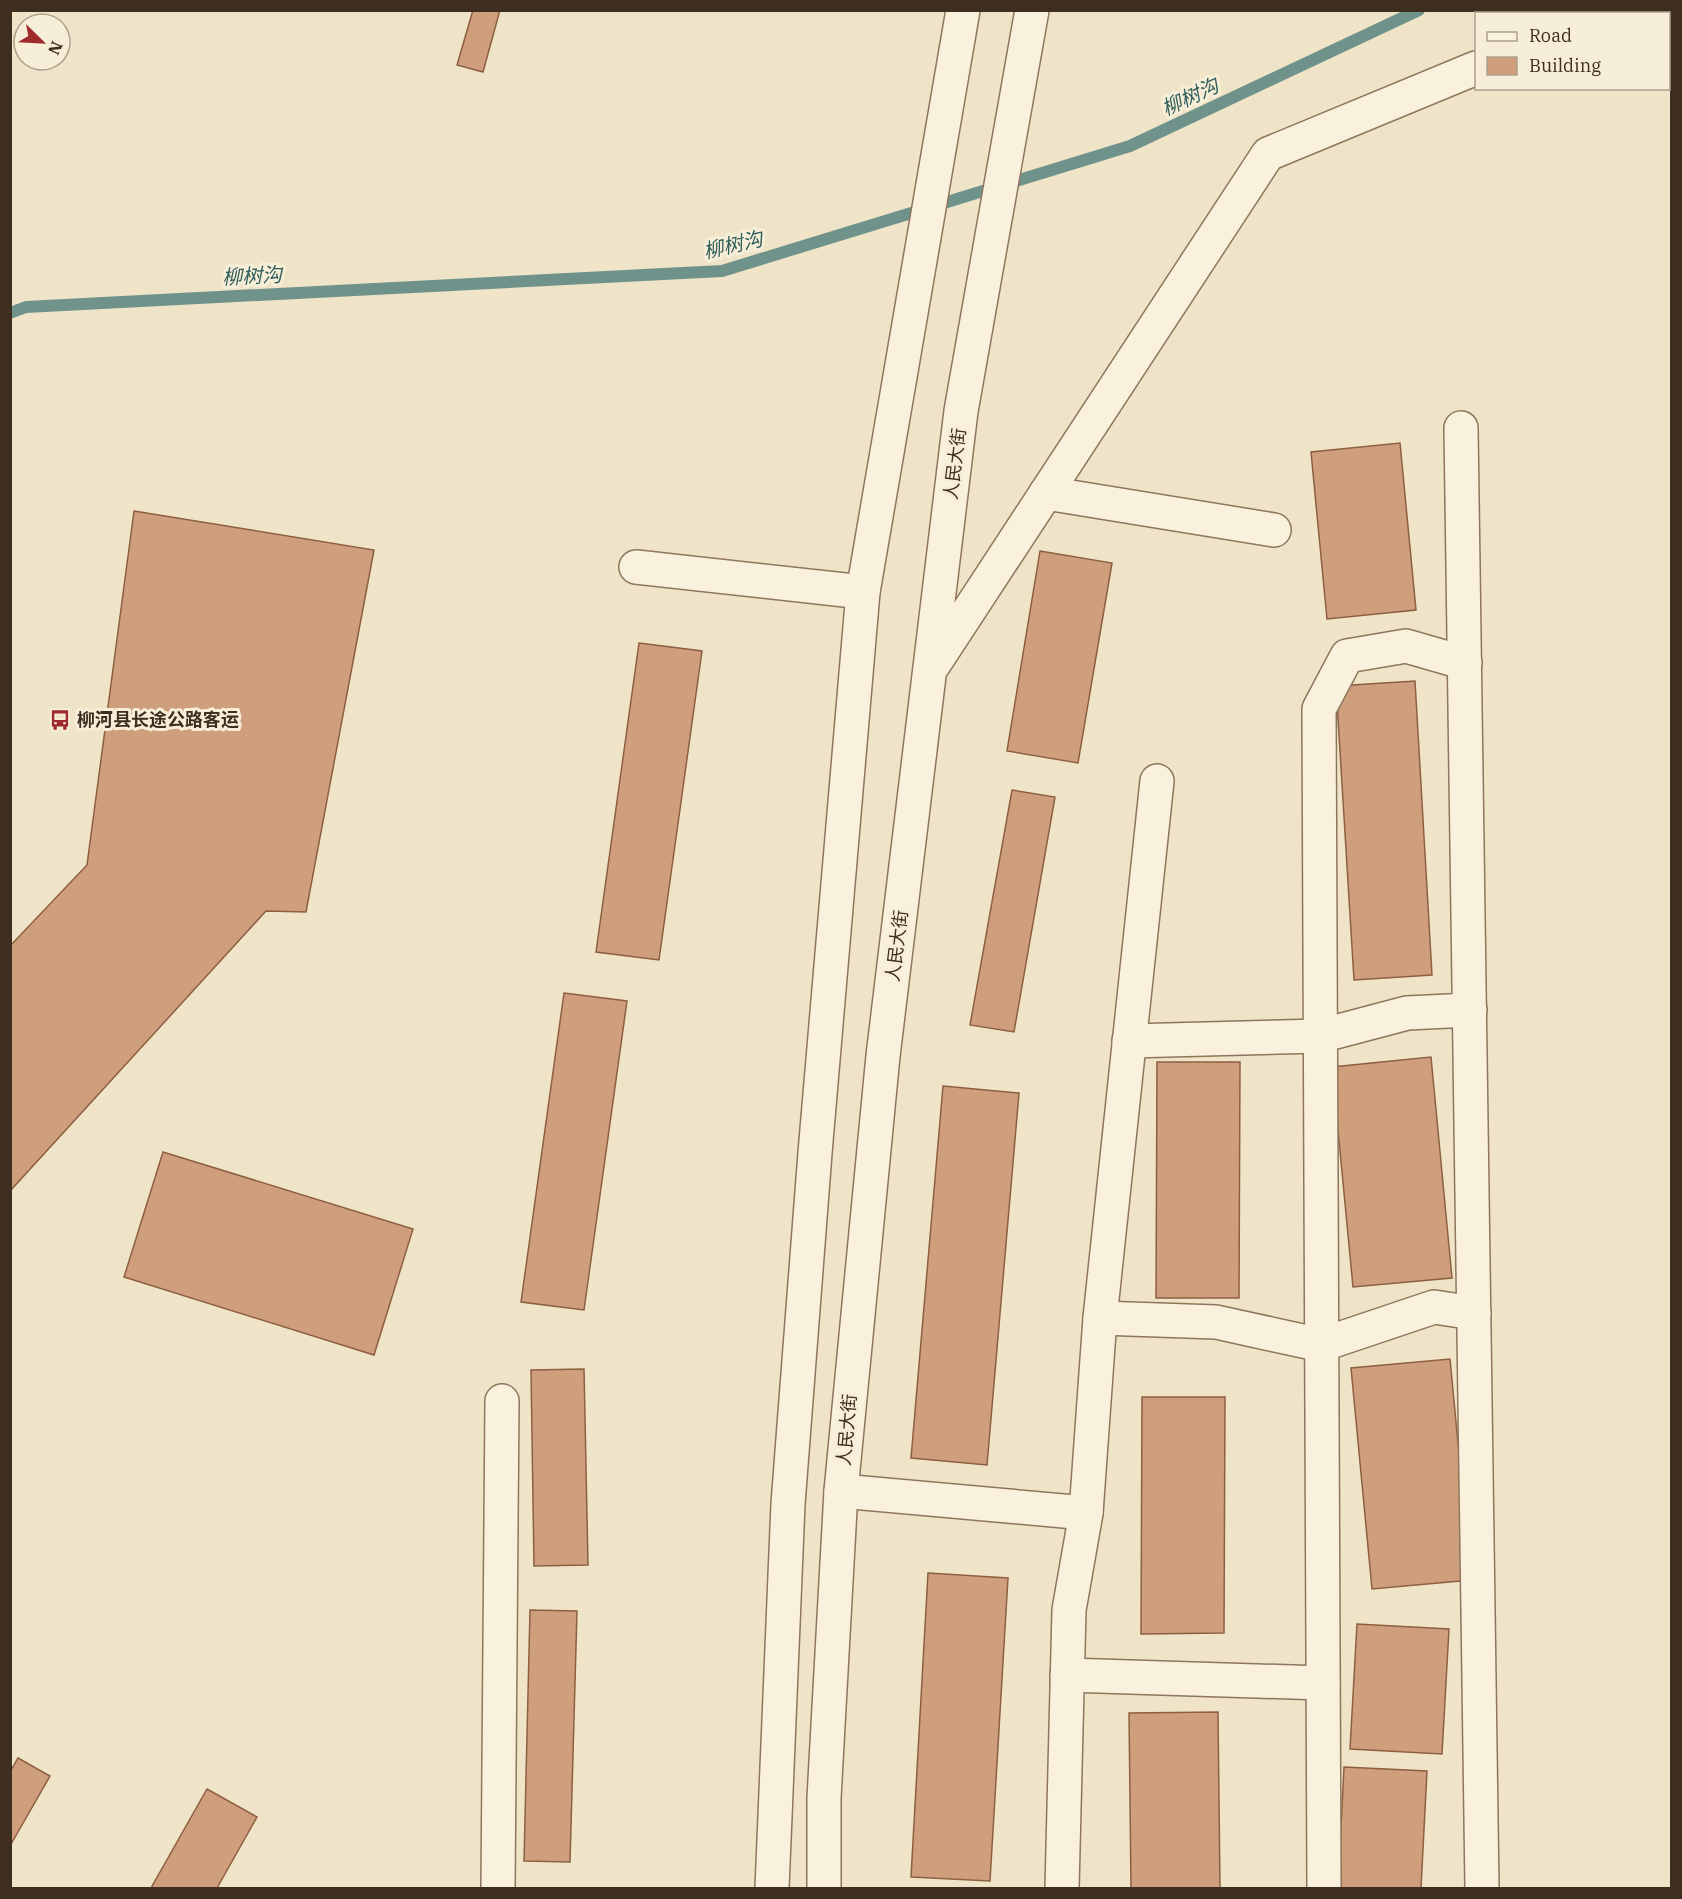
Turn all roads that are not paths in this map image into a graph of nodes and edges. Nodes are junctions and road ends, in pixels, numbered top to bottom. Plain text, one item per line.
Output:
1 (963, 10) edge
2 (1032, 10) edge
3 (1475, 68) edge
4 (1461, 428) dead end
5 (1046, 493) junction
6 (1274, 530) dead end
7 (636, 567) dead end
8 (863, 592) junction
9 (1465, 663) junction
10 (931, 668) junction
11 (1157, 781) dead end
12 (1470, 1010) junction
13 (1320, 1036) junction
14 (1129, 1041) junction
15 (1474, 1313) junction
16 (1100, 1318) junction
17 (1321, 1345) junction
18 (502, 1401) dead end
19 (842, 1491) junction
20 (1086, 1512) junction
21 (1067, 1675) junction
22 (1323, 1683) junction
23 (498, 1888) edge
24 (772, 1888) edge
25 (824, 1888) edge
26 (1062, 1888) edge
27 (1324, 1888) edge
28 (1482, 1888) edge

1 - 8 street
2 - 10 street, 人民大街
3 - 5 street
4 - 9 street
5 - 6 street
5 - 10 street
7 - 8 street
8 - 24 street
9 - 12 street
9 - 13 street
10 - 19 street, 人民大街
11 - 14 street
12 - 13 street
12 - 15 street
13 - 14 street
13 - 17 street
14 - 16 street
15 - 17 street
15 - 28 street
16 - 17 street
16 - 20 street
17 - 22 street
18 - 23 street
19 - 20 street
19 - 25 street, 人民大街
20 - 21 street
21 - 22 street
21 - 26 street
22 - 27 street

